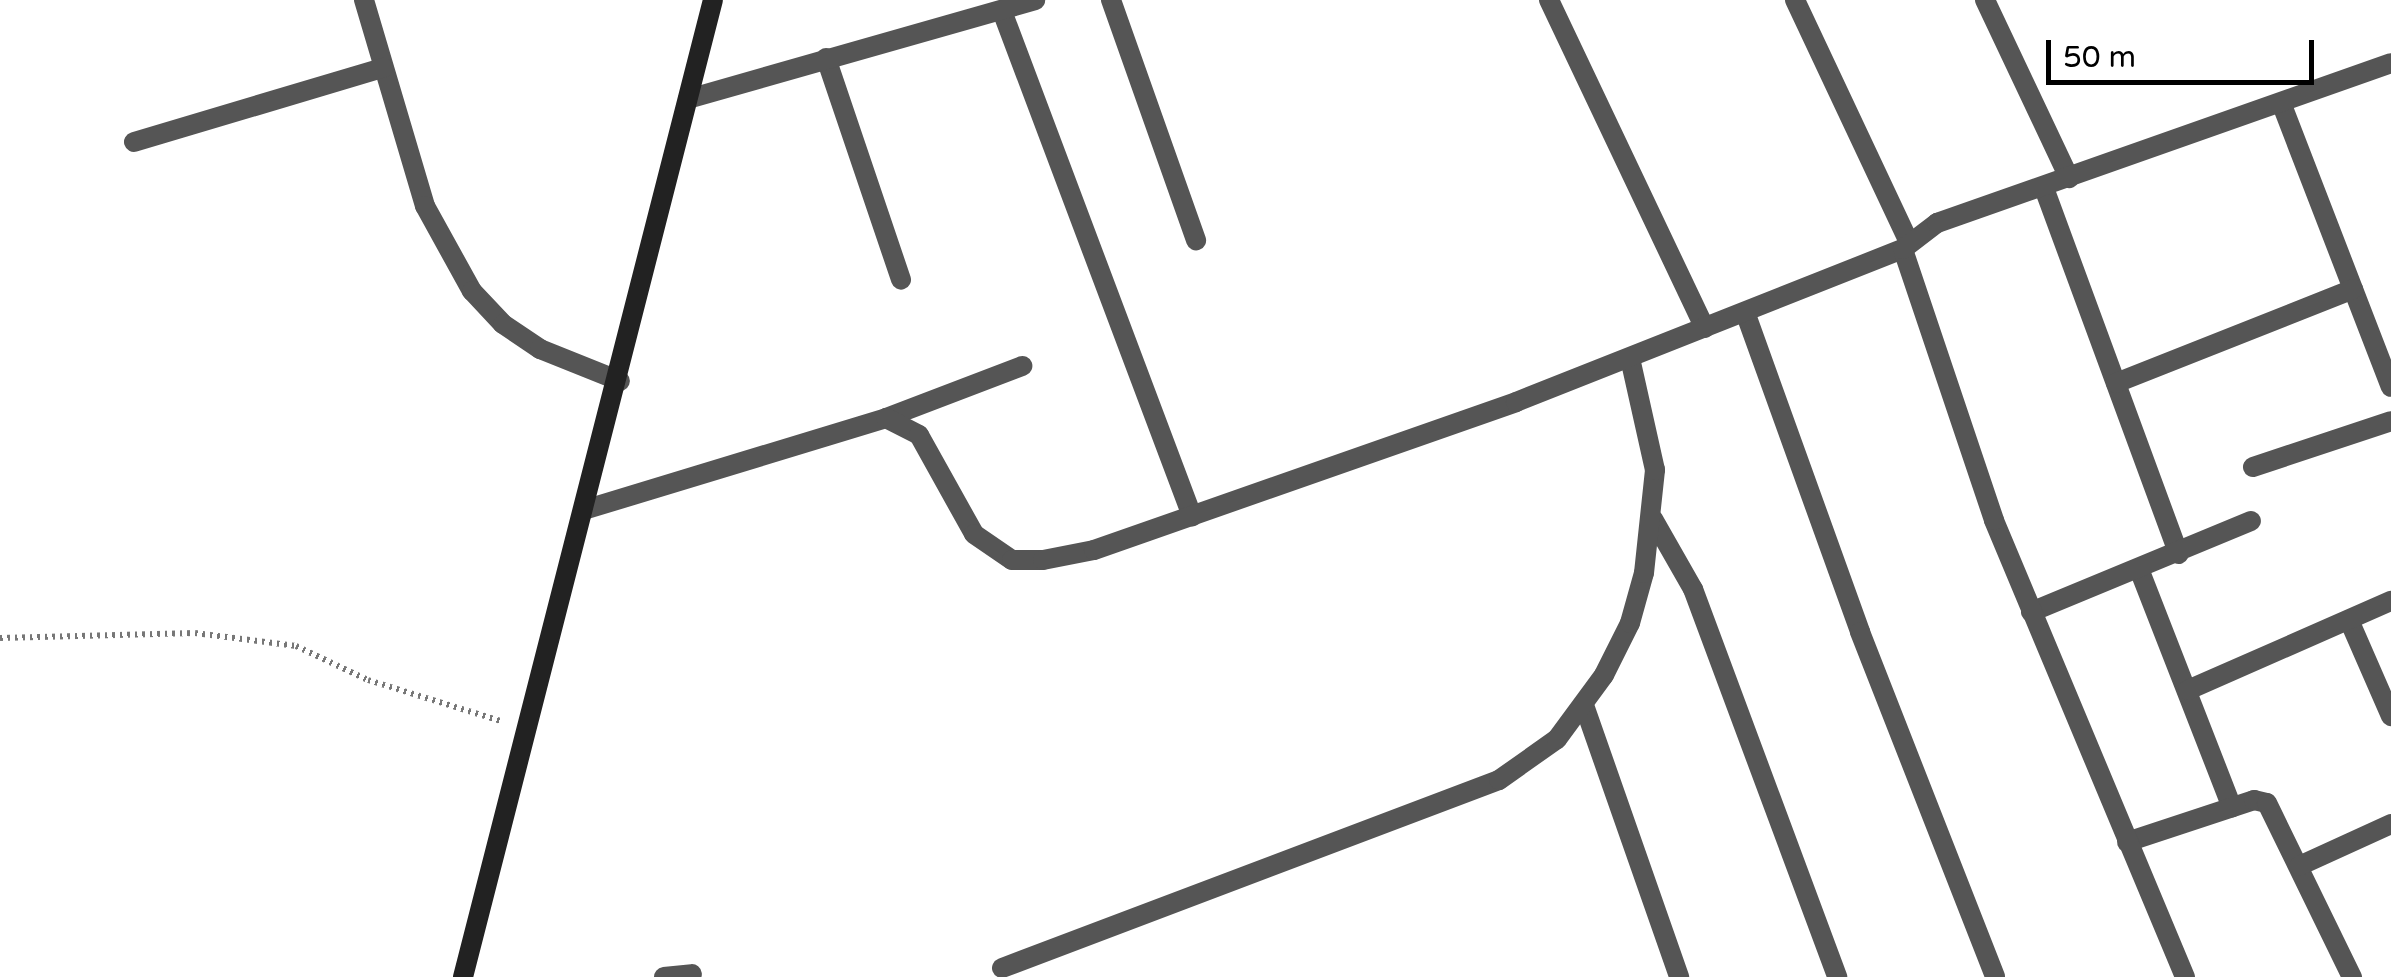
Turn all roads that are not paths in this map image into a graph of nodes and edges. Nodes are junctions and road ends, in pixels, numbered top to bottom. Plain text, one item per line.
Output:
1 (364, 0) edge
2 (713, 0) edge
3 (1035, 0) edge
4 (1111, 0) edge
5 (1549, 0) edge
6 (1795, 0) edge
7 (1985, 0) edge
8 (1002, 11) junction
9 (826, 58) junction
10 (2391, 63) edge
11 (384, 68) junction
12 (688, 99) junction
13 (2282, 104) junction
14 (134, 142) dead end
15 (2070, 178) junction
16 (2044, 188) junction
17 (1196, 240) dead end
18 (1906, 245) junction
19 (902, 280) dead end
20 (2353, 289) junction
21 (1745, 312) junction
22 (1705, 328) junction
23 (1630, 358) junction
24 (1022, 366) dead end
25 (620, 381) junction
26 (2116, 383) junction
27 (2391, 387) edge
28 (886, 418) junction
29 (2391, 421) edge
30 (2253, 466) dead end
31 (587, 509) junction
32 (1192, 516) junction
33 (1652, 519) junction
34 (2251, 520) dead end
35 (2179, 554) junction
36 (2139, 570) junction
37 (2391, 601) edge
38 (2030, 612) junction
39 (2349, 620) junction
40 (2188, 690) junction
41 (1585, 708) junction
42 (2391, 716) edge
43 (2232, 808) junction
44 (2391, 824) edge
45 (2127, 842) junction
46 (2299, 866) junction
47 (1002, 968) dead end
48 (692, 974) dead end
49 (463, 977) edge
50 (664, 977) edge
51 (1678, 977) edge
52 (1837, 977) edge
53 (1995, 977) edge
54 (2185, 977) edge
55 (2352, 977) edge

1 - 11 street
2 - 12 main road
3 - 8 street
4 - 17 street
5 - 22 street
6 - 18 street
7 - 15 street
8 - 9 street
8 - 32 street
9 - 12 street
9 - 19 street
10 - 13 street
11 - 14 street
11 - 25 street
12 - 25 main road
13 - 15 street
13 - 20 street
15 - 16 street
16 - 18 street
16 - 26 street
18 - 21 street
18 - 38 street
20 - 26 street
20 - 27 street
21 - 22 street
21 - 53 street
22 - 23 street
23 - 32 street
23 - 33 street
24 - 28 street
25 - 31 main road
26 - 35 street
28 - 31 street
28 - 32 street
29 - 30 street
31 - 49 main road
33 - 41 street
33 - 52 street
34 - 35 street
35 - 36 street
36 - 38 street
36 - 40 street
37 - 39 street
38 - 45 street
39 - 40 street
39 - 42 street
40 - 43 street
41 - 47 street
41 - 51 street
43 - 45 street
43 - 46 street
44 - 46 street
45 - 54 street
46 - 55 street
48 - 50 street

